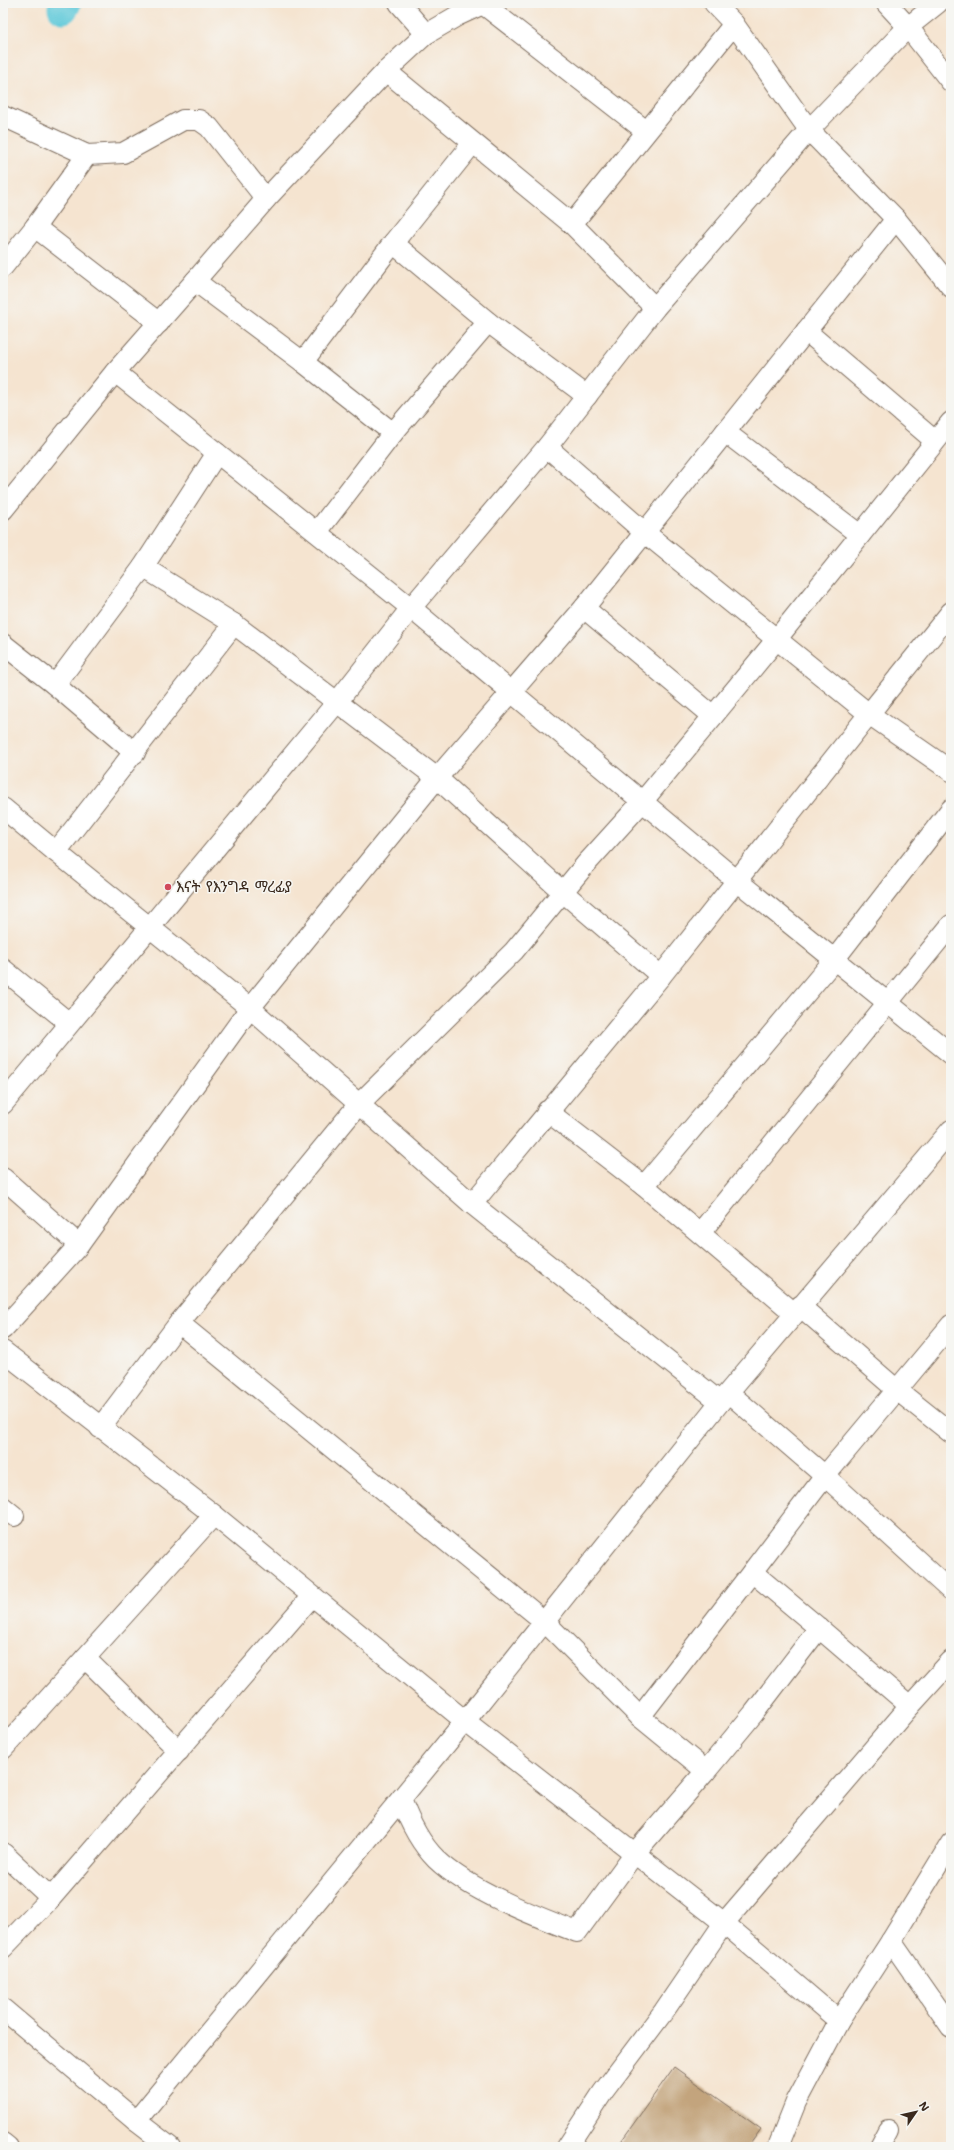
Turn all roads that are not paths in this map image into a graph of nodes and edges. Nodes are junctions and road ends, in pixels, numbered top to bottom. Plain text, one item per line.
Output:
1 (399, 3) edge
2 (484, 3) edge
3 (714, 3) edge
4 (886, 3) edge
5 (938, 3) edge
6 (734, 24) junction
7 (908, 27) junction
8 (426, 34) junction
9 (386, 71) junction
10 (951, 82) edge
11 (3, 116) edge
12 (809, 130) junction
13 (646, 131) junction
14 (472, 144) junction
15 (87, 155) junction
16 (266, 198) junction
17 (896, 219) junction
18 (572, 224) junction
19 (35, 227) junction
20 (393, 243) junction
21 (3, 267) edge
22 (194, 280) junction
23 (951, 287) edge
24 (655, 308) junction
25 (488, 322) junction
26 (159, 323) junction
27 (806, 331) junction
28 (303, 362) junction
29 (115, 372) junction
30 (587, 396) junction
31 (951, 422) edge
32 (725, 432) junction
33 (393, 433) junction
34 (935, 441) junction
35 (547, 447) junction
36 (217, 454) junction
37 (3, 510) edge
38 (317, 532) junction
39 (644, 532) junction
40 (860, 535) junction
41 (143, 567) junction
42 (411, 608) junction
43 (584, 608) junction
44 (949, 619) edge
45 (234, 624) junction
46 (776, 640) junction
47 (3, 644) edge
48 (55, 685) junction
49 (511, 692) junction
50 (337, 702) junction
51 (869, 714) junction
52 (713, 716) junction
53 (134, 753) junction
54 (951, 770) edge
55 (437, 778) junction
56 (642, 801) junction
57 (3, 808) edge
58 (951, 809) edge
59 (56, 852) junction
60 (736, 880) junction
61 (564, 893) junction
62 (951, 925) edge
63 (150, 927) junction
64 (834, 960) junction
65 (3, 969) edge
66 (661, 976) junction
67 (888, 1001) junction
68 (250, 1008) junction
69 (69, 1023) junction
70 (951, 1054) edge
71 (3, 1104) edge
72 (358, 1105) junction
73 (547, 1112) junction
74 (951, 1130) edge
75 (3, 1178) edge
76 (644, 1186) junction
77 (472, 1204) junction
78 (700, 1233) junction
79 (79, 1246) junction
80 (797, 1310) junction
81 (179, 1324) junction
82 (951, 1325) edge
83 (3, 1329) edge
84 (3, 1351) edge
85 (897, 1390) junction
86 (724, 1398) junction
87 (100, 1428) junction
88 (951, 1432) edge
89 (826, 1476) junction
90 (214, 1515) junction
91 (752, 1572) junction
92 (951, 1591) edge
93 (312, 1596) junction
94 (544, 1620) junction
95 (819, 1628) junction
96 (85, 1658) junction
97 (951, 1661) edge
98 (910, 1706) junction
99 (640, 1717) junction
100 (465, 1721) junction
101 (3, 1749) edge
102 (179, 1751) junction
103 (706, 1771) junction
104 (402, 1799) junction
105 (951, 1843) edge
106 (3, 1853) edge
107 (634, 1854) junction
108 (51, 1898) junction
109 (724, 1923) junction
110 (891, 1941) junction
111 (3, 1948) edge
112 (3, 2009) edge
113 (839, 2021) junction
114 (951, 2028) edge
115 (136, 2121) junction
116 (3, 2143) edge
117 (8, 2147) edge
118 (170, 2147) edge
119 (567, 2147) edge
120 (778, 2147) edge

1 - 8 street
2 - 8 street
2 - 13 street
3 - 6 street
4 - 7 street
5 - 7 street
6 - 12 street
6 - 13 street
7 - 10 street
7 - 12 street
8 - 9 street
9 - 14 street
9 - 16 street
11 - 15 street
12 - 17 street
12 - 24 street
13 - 18 street
14 - 18 street
14 - 20 street
15 - 16 street
15 - 19 street
16 - 22 street
17 - 23 street
17 - 27 street
18 - 24 street
19 - 21 street
19 - 26 street
20 - 25 street
20 - 28 street
22 - 26 street
22 - 28 street
24 - 30 street
25 - 30 street
25 - 33 street
26 - 29 street
27 - 32 street
27 - 34 street
28 - 33 street
29 - 36 street
29 - 37 street
30 - 35 street
31 - 34 street
32 - 39 street
32 - 40 street
33 - 38 street
34 - 40 street
35 - 39 street
35 - 42 street
36 - 38 street
36 - 41 street
38 - 42 street
39 - 43 street
39 - 46 street
40 - 46 street
41 - 45 street
41 - 48 street
42 - 49 street
42 - 50 street
43 - 49 street
43 - 52 street
44 - 51 street
45 - 50 street
45 - 53 street
46 - 51 street
46 - 52 street
47 - 48 street
48 - 53 street
49 - 55 street
49 - 56 street
50 - 55 street
50 - 63 street
51 - 54 street
51 - 60 street
52 - 56 street
53 - 59 street
55 - 61 street
55 - 68 street
56 - 60 street
56 - 61 street
57 - 59 street
58 - 64 street
59 - 63 street
60 - 64 street
60 - 66 street
61 - 66 street
61 - 72 street
62 - 67 street
63 - 68 street
63 - 69 street
64 - 67 street
64 - 76 street
65 - 69 street
66 - 73 street
67 - 70 street
67 - 78 street
68 - 72 street
68 - 79 street
69 - 71 street
72 - 77 street
72 - 81 street
73 - 76 street
73 - 77 street
74 - 80 street
75 - 79 street
76 - 78 street
77 - 86 street
78 - 80 street
79 - 83 street
80 - 85 street
80 - 86 street
81 - 87 street
81 - 94 street
82 - 85 street
84 - 87 street
85 - 88 street
85 - 89 street
86 - 89 street
86 - 94 street
87 - 90 street
89 - 91 street
89 - 92 street
90 - 93 street
90 - 96 street
91 - 95 street
91 - 99 street
93 - 100 street
93 - 102 street
94 - 99 street
94 - 100 street
95 - 98 street
95 - 103 street
96 - 101 street
96 - 102 street
97 - 98 street
98 - 109 street
99 - 103 street
100 - 104 street
100 - 107 street
102 - 108 street
103 - 107 street
104 - 107 street
104 - 115 street
105 - 110 street
106 - 108 street
107 - 109 street
108 - 111 street
109 - 113 street
109 - 119 street
110 - 113 street
110 - 114 street
112 - 115 street
113 - 120 street
115 - 118 street
116 - 117 street

